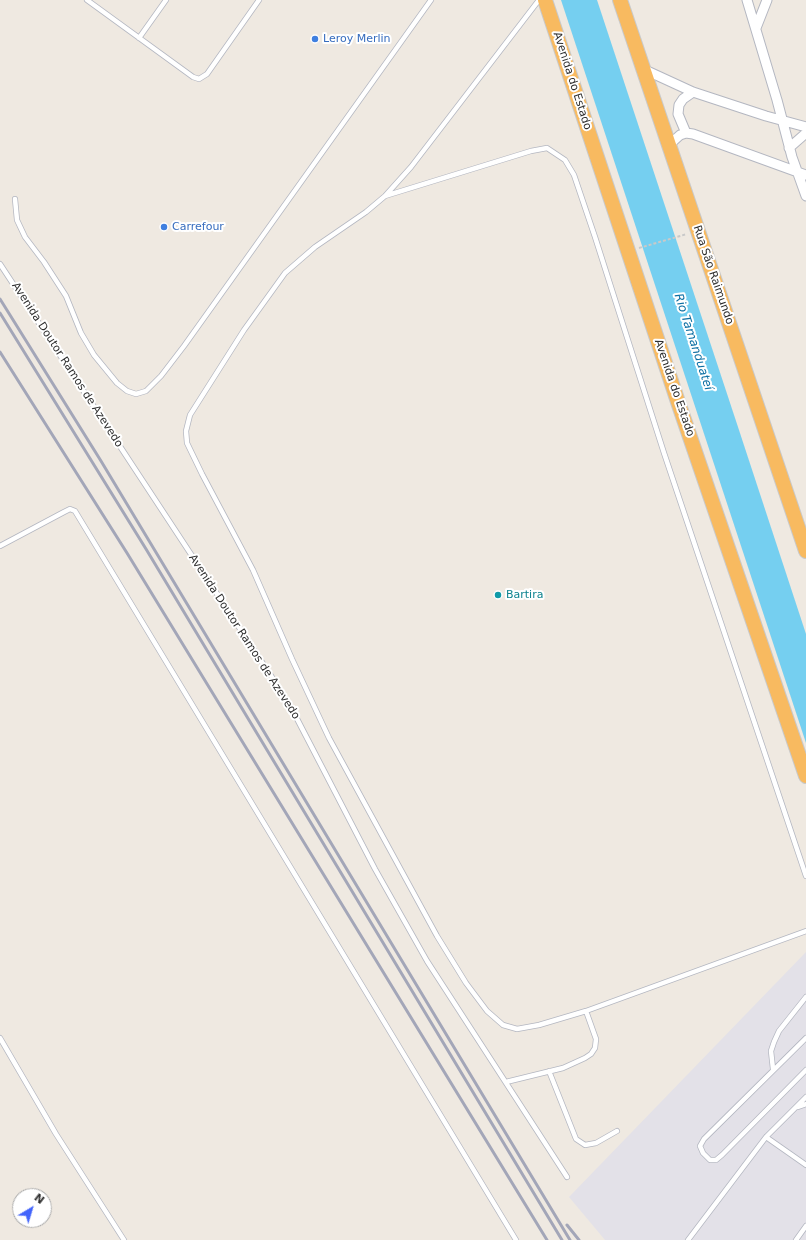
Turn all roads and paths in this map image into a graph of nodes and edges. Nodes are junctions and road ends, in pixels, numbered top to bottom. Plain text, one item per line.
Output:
1 (87, 0) edge
2 (166, 0) edge
3 (259, 0) edge
4 (431, 0) edge
5 (539, 0) edge
6 (545, 0) edge
7 (620, 0) edge
8 (746, 0) edge
9 (767, 0) edge
10 (756, 28) junction
11 (139, 38) junction
12 (643, 68) junction
13 (693, 92) junction
14 (782, 120) junction
15 (806, 127) edge
16 (686, 133) junction
17 (806, 133) edge
18 (669, 145) junction
19 (789, 148) junction
20 (797, 172) junction
21 (806, 175) edge
22 (385, 196) junction
23 (806, 196) edge
24 (15, 199) dead end
25 (687, 234) dead end
26 (636, 249) dead end
27 (0, 264) edge
28 (0, 546) edge
29 (806, 551) edge
30 (806, 776) edge
31 (806, 876) edge
32 (806, 931) edge
33 (806, 997) edge
34 (586, 1011) junction
35 (0, 1038) edge
36 (806, 1038) edge
37 (773, 1069) junction
38 (806, 1070) edge
39 (549, 1071) junction
40 (506, 1082) junction
41 (806, 1097) edge
42 (806, 1104) edge
43 (798, 1107) junction
44 (617, 1131) dead end
45 (766, 1137) junction
46 (806, 1165) edge
47 (567, 1177) dead end
48 (806, 1226) edge
49 (124, 1240) edge
50 (516, 1240) edge
51 (688, 1240) edge
52 (796, 1240) edge

1 - 11 lane
2 - 11 lane
3 - 11 lane
4 - 24 lane
5 - 22 lane
6 - 30 highway, Avenida do Estado
7 - 12 highway, Rua São Raimundo
8 - 10 street
9 - 10 street
10 - 14 street
12 - 13 street
12 - 18 highway, Rua São Raimundo
13 - 14 street
13 - 16 street
14 - 15 street
14 - 19 street
16 - 18 street
16 - 20 street
17 - 19 street
18 - 29 highway, Rua São Raimundo
19 - 20 street
20 - 21 street
20 - 23 street
22 - 31 lane
22 - 34 lane
25 - 26 path
27 - 40 lane, Avenida Doutor Ramos de Azevedo
28 - 50 lane
32 - 34 lane
33 - 37 lane
34 - 39 lane
35 - 49 lane
36 - 37 lane
37 - 38 lane
39 - 40 lane
39 - 44 lane
40 - 47 lane, Avenida Doutor Ramos de Azevedo
41 - 43 lane
42 - 43 lane
43 - 45 lane
45 - 46 lane
45 - 51 lane
48 - 52 lane

